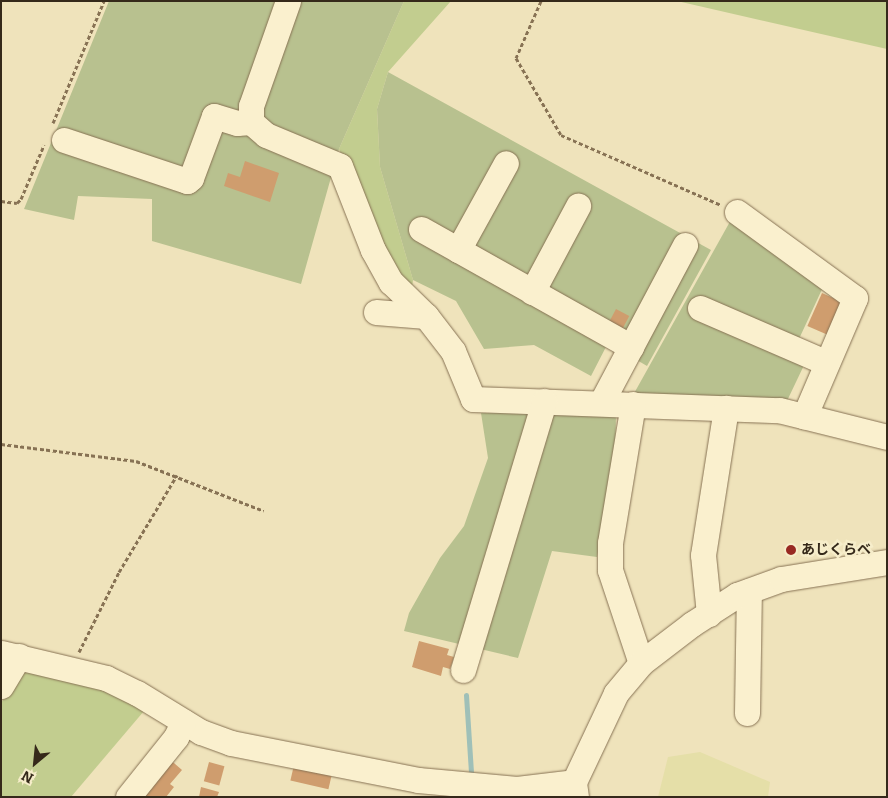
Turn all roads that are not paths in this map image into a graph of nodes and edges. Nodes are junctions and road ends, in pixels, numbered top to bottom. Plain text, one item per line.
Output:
1 (288, 1) edge
2 (250, 122) junction
3 (54, 134) road end
4 (506, 163) dead end
5 (578, 206) dead end
6 (737, 212) road end
7 (421, 229) dead end
8 (685, 245) dead end
9 (458, 250) junction
10 (532, 292) junction
11 (700, 308) dead end
12 (418, 309) junction
13 (376, 312) dead end
14 (630, 347) junction
15 (827, 363) junction
16 (544, 401) junction
17 (601, 403) junction
18 (633, 404) junction
19 (726, 408) junction
20 (804, 417) junction
21 (887, 437) edge
22 (887, 562) edge
23 (749, 591) junction
24 (709, 614) junction
25 (10, 654) edge
26 (641, 663) junction
27 (463, 670) dead end
28 (1, 686) edge
29 (747, 713) dead end
30 (183, 722) junction
31 (575, 790) edge
32 (128, 797) edge

1 - 2 street
2 - 3 street
2 - 12 street
4 - 9 street
5 - 10 street
6 - 15 street
7 - 9 street
8 - 14 street
9 - 10 street
10 - 14 street
11 - 15 street
12 - 13 street
12 - 16 street
14 - 17 street
15 - 20 street
16 - 17 street
16 - 27 street
17 - 18 street
18 - 19 street
18 - 26 street
19 - 20 street
19 - 24 street
20 - 21 street
22 - 23 street
23 - 24 street
23 - 29 street
24 - 26 street
25 - 28 street
25 - 30 street
26 - 31 street
30 - 31 street
30 - 32 street

